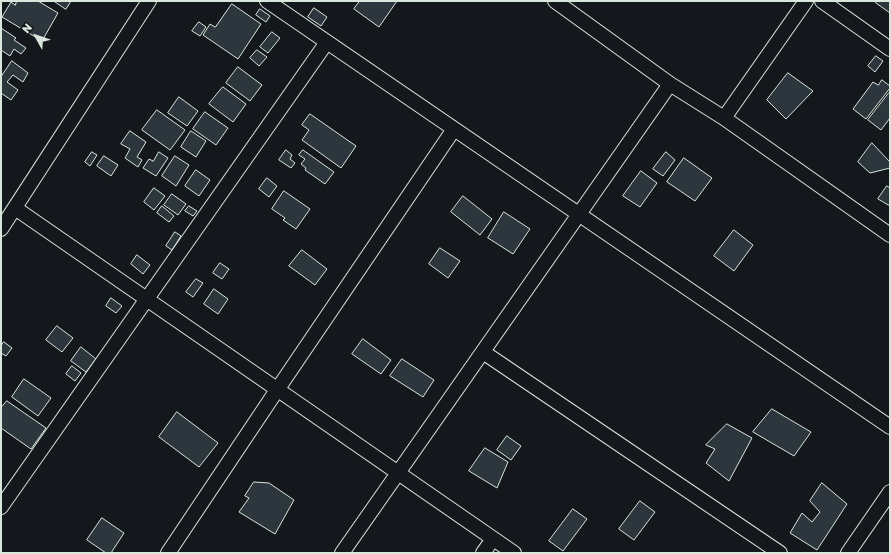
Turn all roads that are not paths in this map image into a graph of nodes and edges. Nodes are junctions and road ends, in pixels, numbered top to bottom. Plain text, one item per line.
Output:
1 (267, 1) edge
2 (555, 1) edge
3 (806, 1) edge
4 (822, 1) edge
5 (144, 3) edge
6 (328, 42) junction
7 (890, 49) edge
8 (670, 84) junction
9 (724, 118) junction
10 (454, 129) junction
11 (14, 208) junction
12 (579, 214) junction
13 (1, 229) edge
14 (890, 235) edge
15 (147, 300) junction
16 (483, 352) junction
17 (277, 390) junction
18 (890, 427) edge
19 (398, 473) junction
20 (890, 492) edge
21 (1, 507) edge
22 (493, 539) junction
23 (168, 553) edge
24 (342, 553) edge
25 (483, 553) edge
26 (514, 553) edge
27 (780, 553) edge
28 (848, 553) edge

1 - 6 street
2 - 8 street
3 - 9 street
4 - 7 street
5 - 11 street
6 - 10 street
6 - 15 street
8 - 9 street
8 - 12 street
9 - 14 street
10 - 12 street
10 - 17 street
11 - 13 street
11 - 15 street
12 - 16 street
12 - 18 street
15 - 17 street
15 - 21 street
16 - 19 street
16 - 27 street
17 - 19 street
17 - 23 street
19 - 22 street
19 - 24 street
20 - 28 street
22 - 25 street
22 - 26 street

